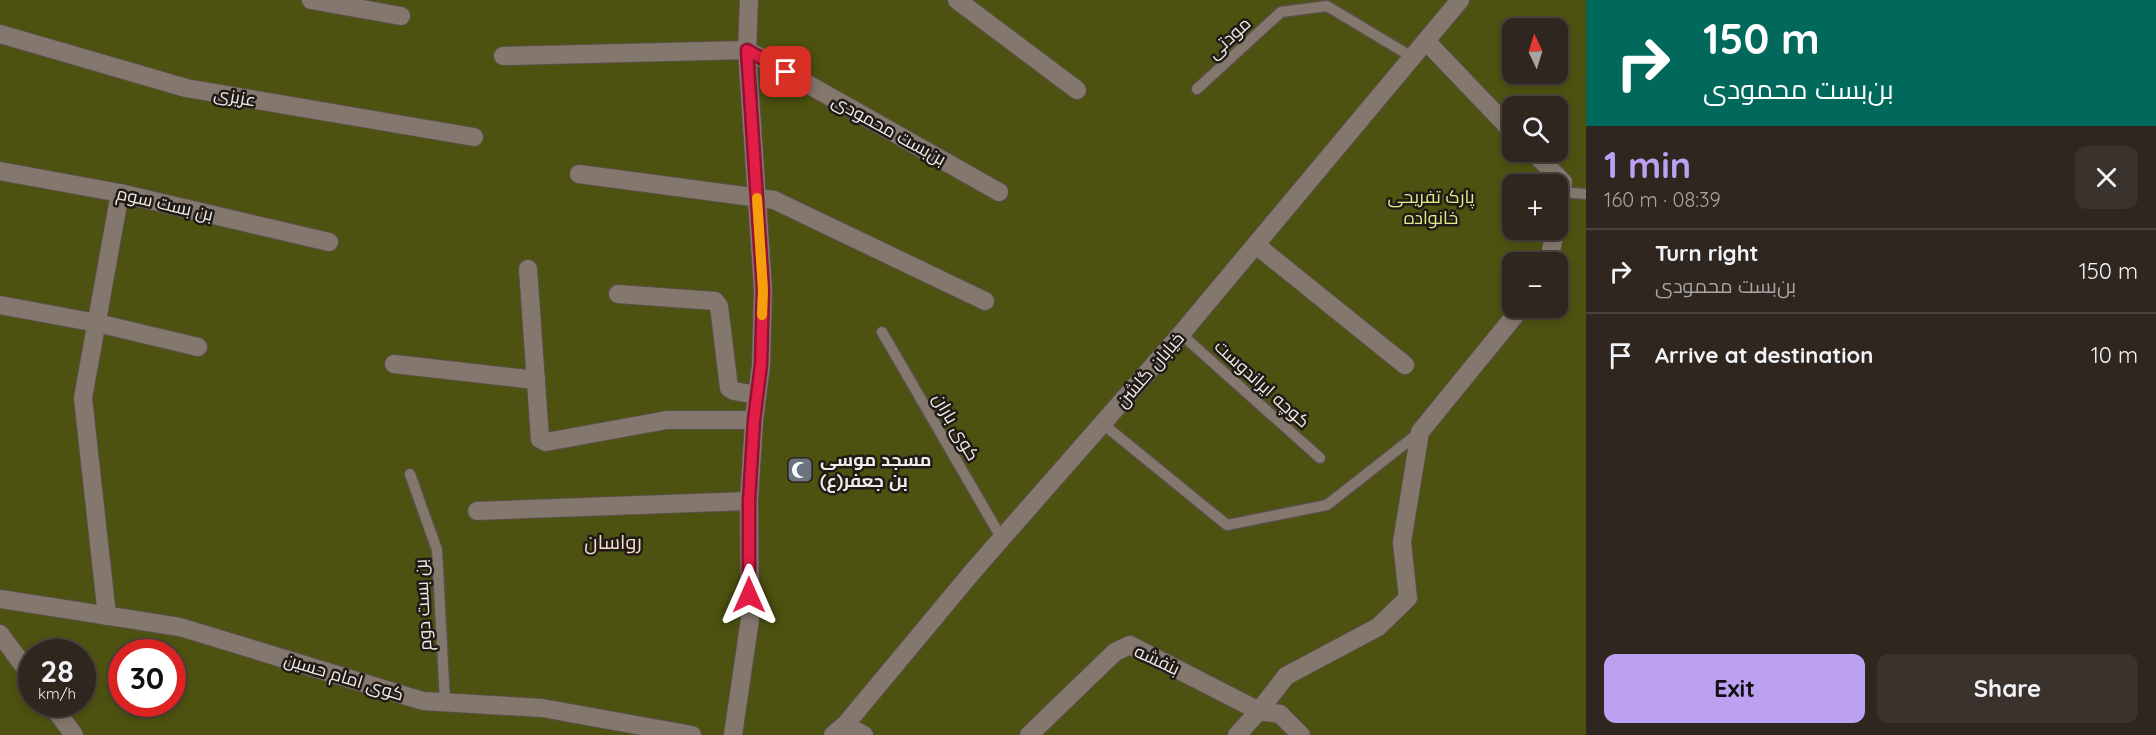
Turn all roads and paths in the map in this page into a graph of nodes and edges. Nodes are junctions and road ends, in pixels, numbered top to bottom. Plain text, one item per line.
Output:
1 (311, 0) edge
2 (749, 0) edge
3 (957, 0) edge
4 (1460, 0) edge
5 (401, 16) dead end
6 (0, 34) edge
7 (1426, 41) junction
8 (747, 50) junction
9 (504, 56) dead end
10 (1412, 57) junction
11 (1197, 89) dead end
12 (1077, 90) dead end
13 (1502, 121) edge
14 (474, 137) dead end
15 (1543, 162) edge
16 (0, 171) edge
17 (579, 174) dead end
18 (1555, 174) edge
19 (999, 192) dead end
20 (120, 193) junction
21 (1568, 193) edge
22 (1586, 194) edge
23 (757, 197) junction
24 (329, 242) dead end
25 (1256, 245) junction
26 (528, 268) dead end
27 (618, 294) dead end
28 (986, 301) dead end
29 (0, 305) edge
30 (1513, 318) edge
31 (97, 323) junction
32 (882, 332) dead end
33 (1181, 334) junction
34 (198, 347) dead end
35 (394, 364) dead end
36 (1405, 365) dead end
37 (536, 380) junction
38 (757, 395) junction
39 (754, 420) junction
40 (1103, 424) junction
41 (1420, 432) junction
42 (1320, 459) dead end
43 (410, 474) dead end
44 (749, 501) junction
45 (477, 511) dead end
46 (1002, 539) junction
47 (0, 599) edge
48 (107, 616) junction
49 (0, 634) edge
50 (18, 658) edge
51 (445, 702) junction
52 (1259, 711) junction
53 (61, 717) edge
54 (839, 730) edge
55 (74, 735) edge
56 (692, 735) edge
57 (733, 735) edge
58 (864, 735) edge
59 (1029, 735) edge
60 (1237, 735) edge
61 (1302, 735) edge

1 - 5 street
2 - 8 street
3 - 12 street
4 - 7 street, خیابان گلشن
6 - 14 street, عزیزی
7 - 10 street, خیابان گلشن
7 - 13 street
8 - 9 street
8 - 19 street, بن‌بست محمودی
8 - 23 street
10 - 11 lane, مودتی
10 - 25 street, خیابان گلشن
15 - 18 street
16 - 20 street, بن بست سوم
17 - 23 street
20 - 24 street, بن بست سوم
20 - 31 street
21 - 22 lane
23 - 28 street
23 - 38 street
25 - 33 street, خیابان گلشن
25 - 36 street
26 - 37 street
27 - 38 street
29 - 31 street
30 - 41 street
31 - 34 street
31 - 48 street
32 - 46 lane, کوی باران
33 - 40 street, خیابان گلشن
33 - 42 lane, کوچه ایراندوست
35 - 37 street
37 - 39 street
38 - 39 street
39 - 44 street
40 - 41 lane
40 - 46 street, خیابان گلشن
41 - 52 street
43 - 51 lane, بن بست دوم
44 - 45 street
44 - 57 street
46 - 54 street, خیابان گلشن
47 - 48 street, کوی امام حسین
48 - 51 street, کوی امام حسین
49 - 50 street
51 - 56 street, کوی امام حسین
52 - 59 street, بنفشه
52 - 60 street
52 - 61 street, بنفشه
53 - 55 street
54 - 58 street

